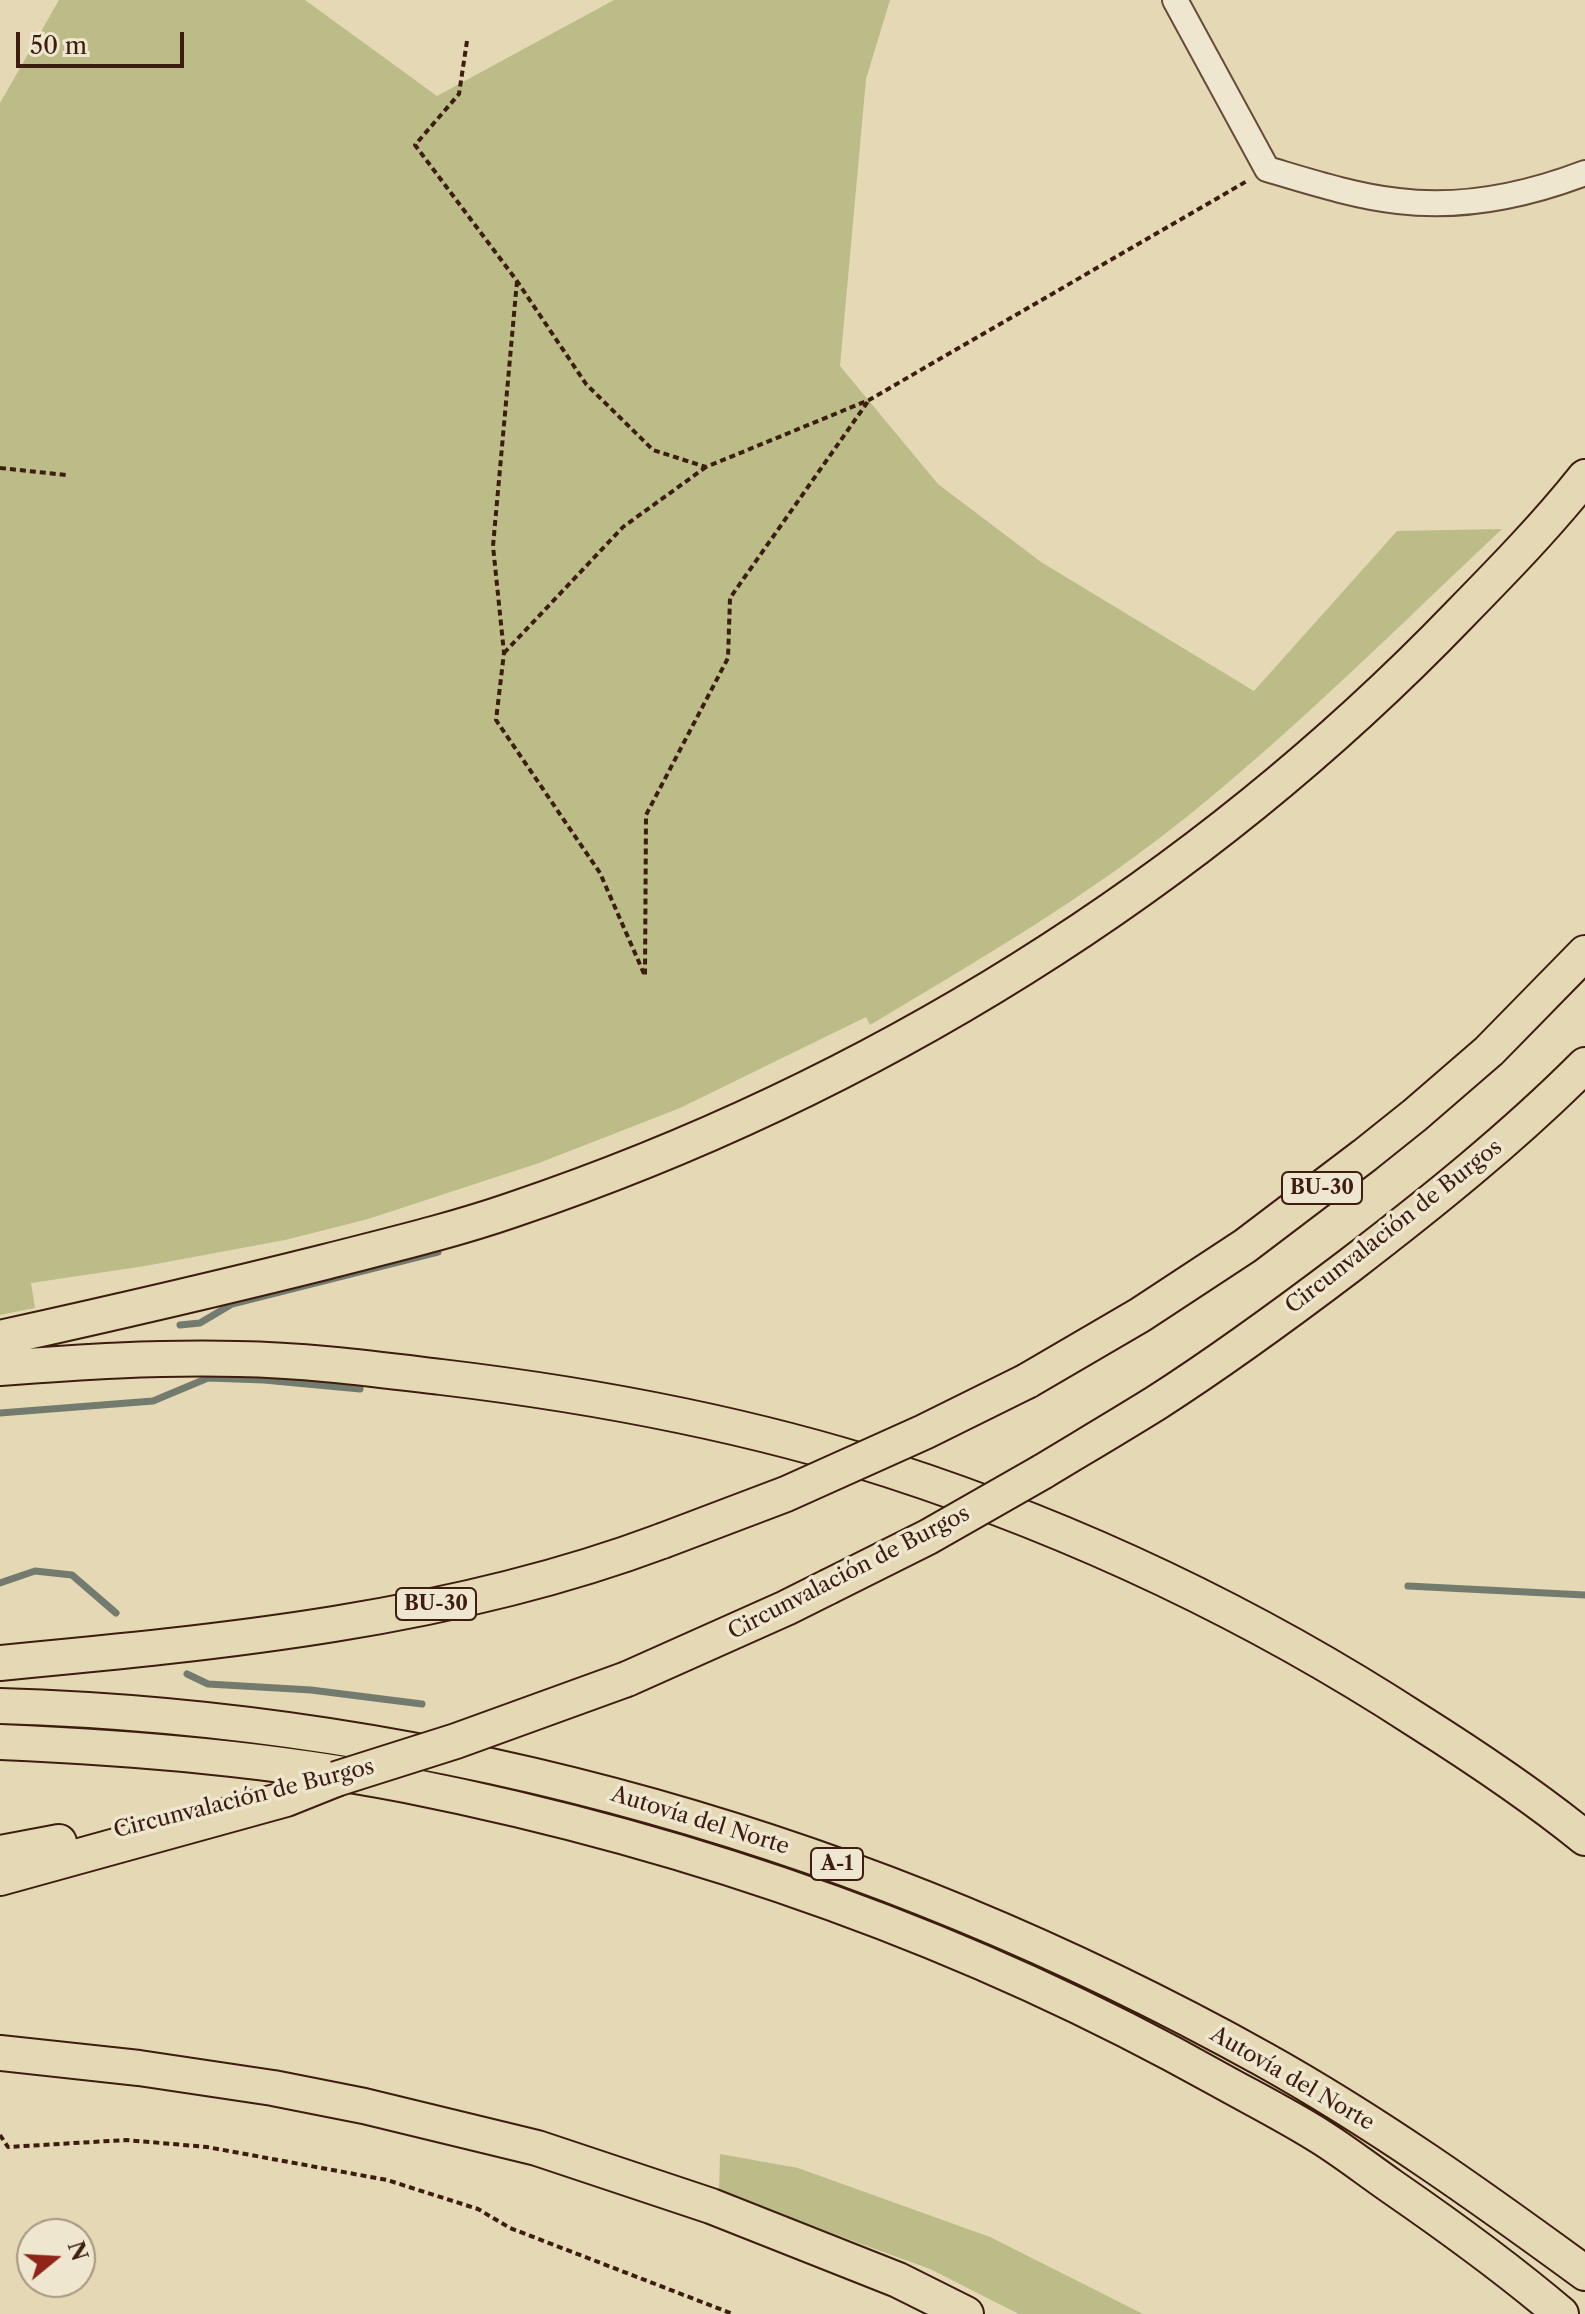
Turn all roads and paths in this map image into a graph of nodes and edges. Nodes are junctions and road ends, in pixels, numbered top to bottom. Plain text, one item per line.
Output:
1 (1175, 0) edge
2 (467, 41) dead end
3 (1267, 169) junction
4 (1585, 173) edge
5 (517, 281) junction
6 (869, 400) junction
7 (706, 467) junction
8 (0, 468) edge
9 (66, 475) dead end
10 (1585, 477) edge
11 (504, 653) junction
12 (1585, 953) edge
13 (1585, 1065) edge
14 (0, 1338) edge
15 (0, 1368) edge
16 (0, 1663) edge
17 (0, 1706) edge
18 (0, 1742) edge
19 (336, 1779) junction
20 (1585, 1838) edge
21 (0, 1853) edge
22 (0, 1878) edge
23 (0, 2053) edge
24 (0, 2135) edge
25 (1585, 2273) edge
26 (733, 2314) edge
27 (966, 2314) edge
28 (1561, 2314) edge

1 - 3 street
2 - 5 path
3 - 4 street
3 - 6 path
5 - 7 path
5 - 11 path
6 - 7 path
6 - 11 path
7 - 11 path
8 - 9 path
10 - 14 highway
12 - 16 highway, BU-30, bridge
13 - 19 highway, Circunvalación de Burgos, bridge
15 - 20 highway
17 - 25 highway, Autovía del Norte / A-1
18 - 28 highway, Autovía del Norte / A-1
19 - 21 highway, Circunvalación de Burgos
19 - 22 highway
23 - 27 highway
24 - 26 path

